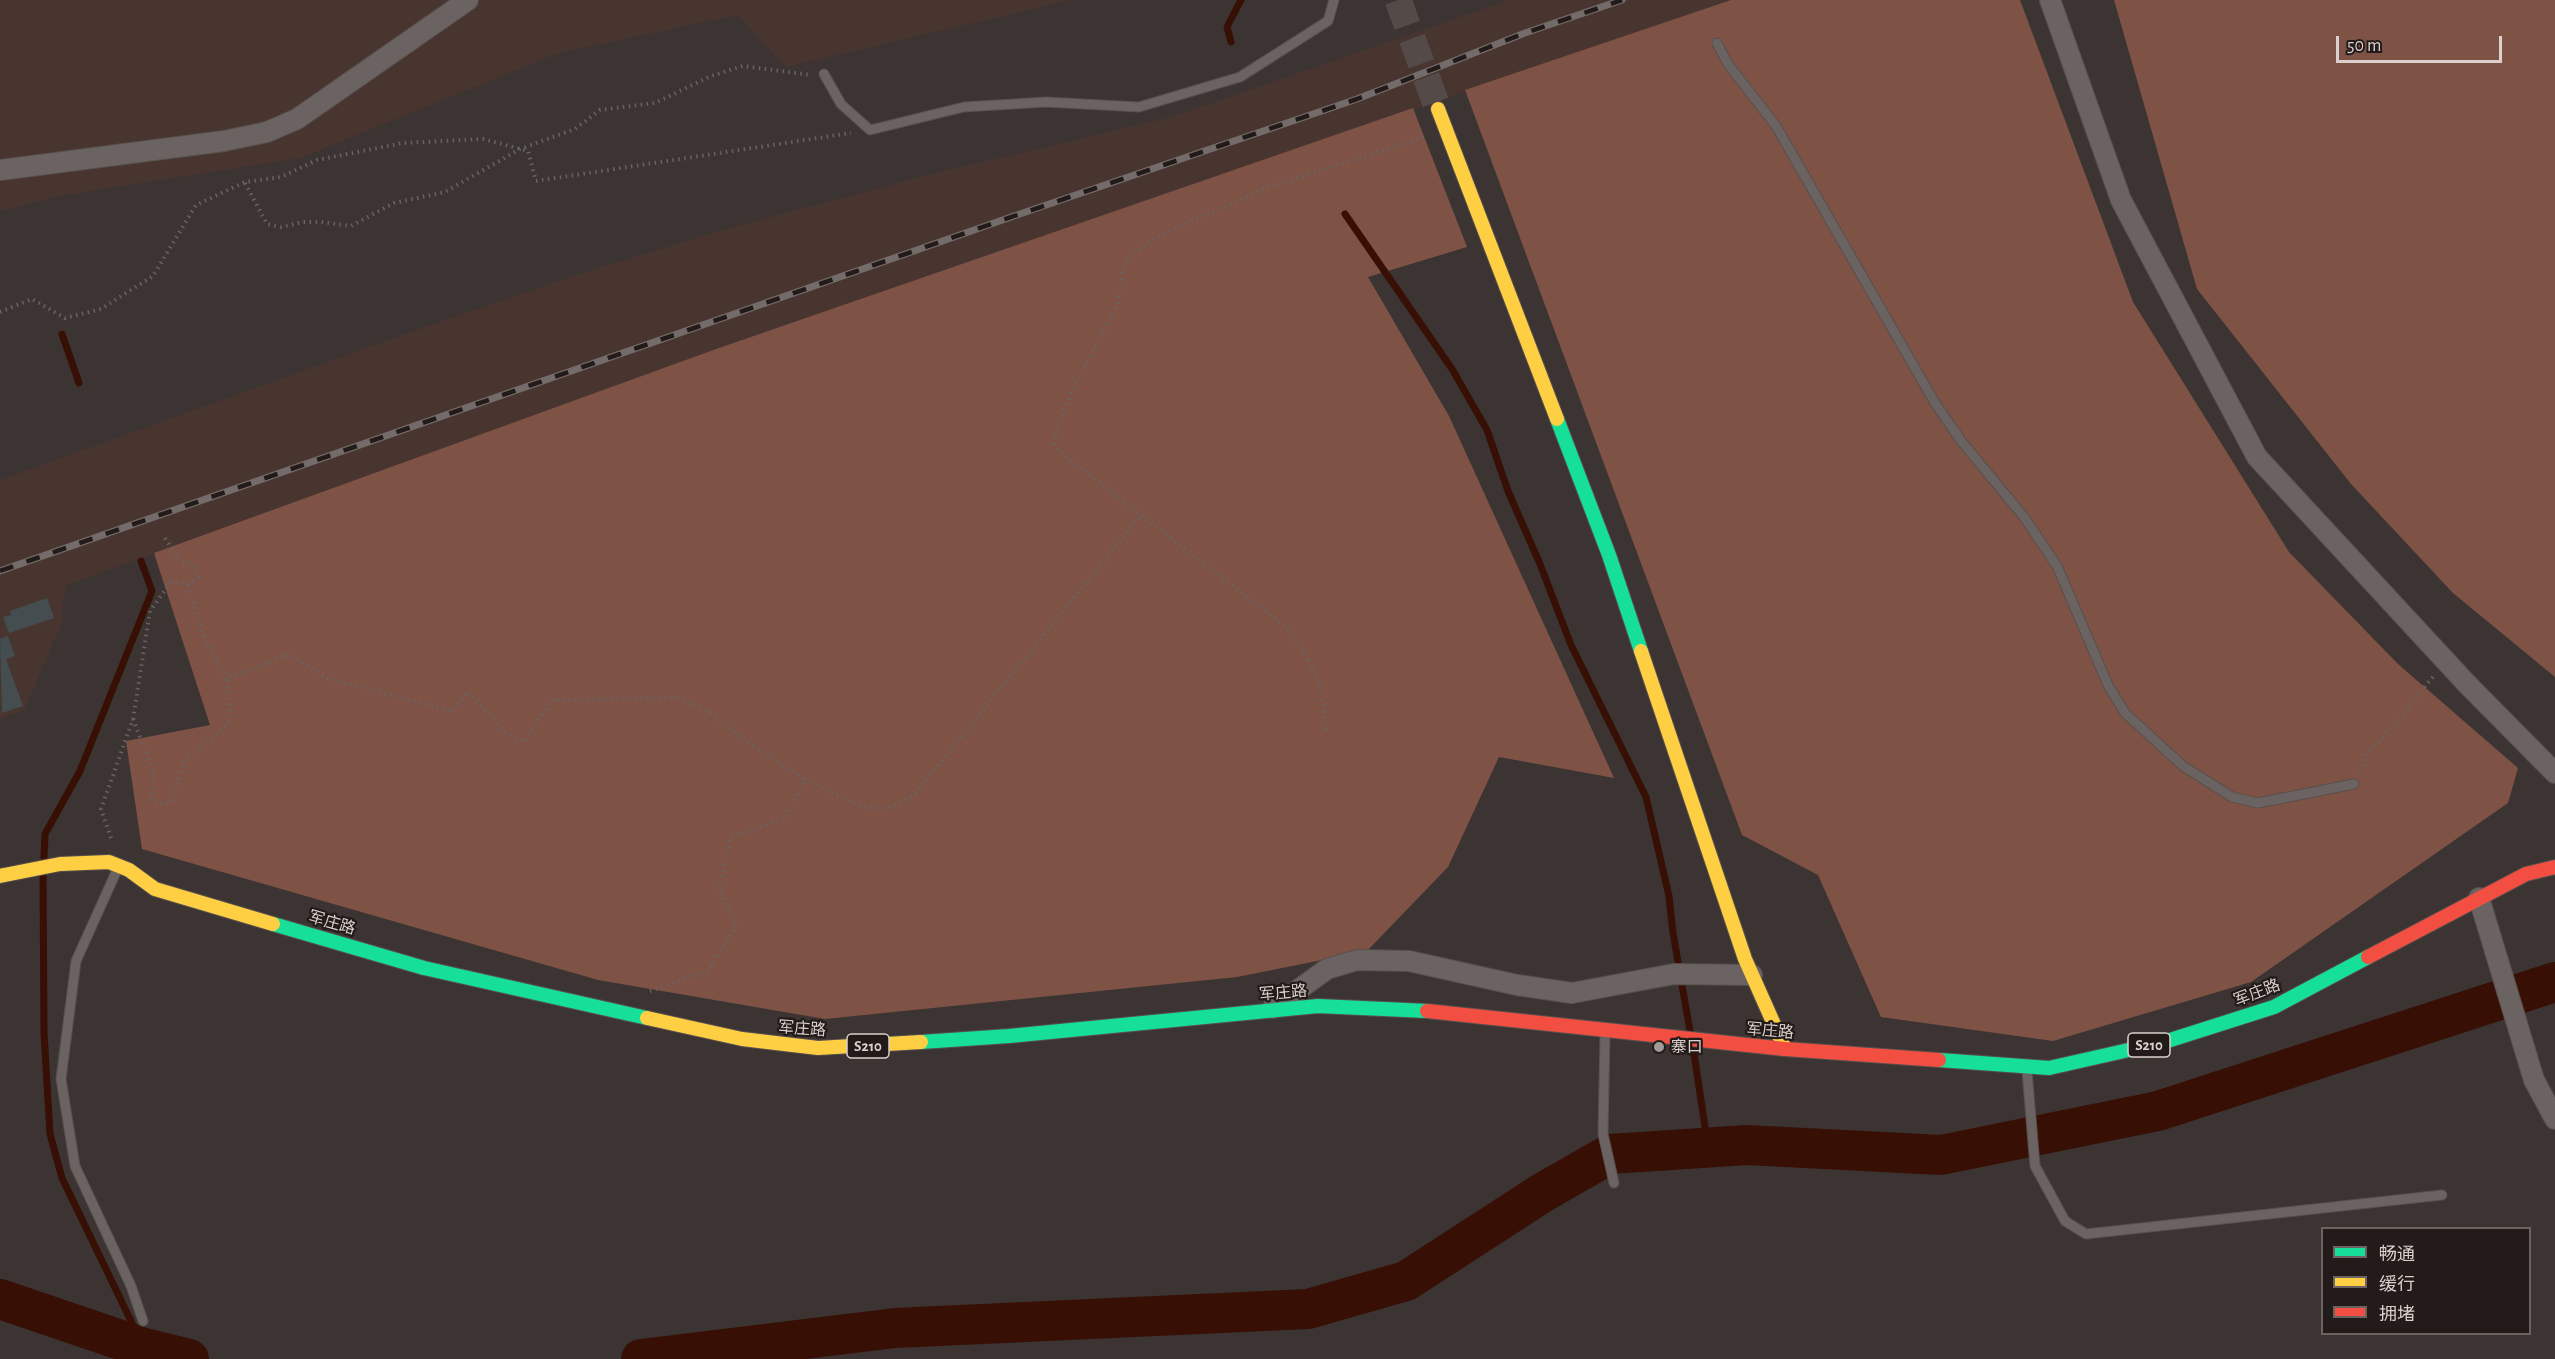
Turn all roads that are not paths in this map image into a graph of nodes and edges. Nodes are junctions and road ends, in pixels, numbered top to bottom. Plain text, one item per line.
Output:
1 (468, 0) edge
2 (1334, 0) edge
3 (2050, 0) edge
4 (1717, 43) dead end
5 (824, 74) road end
6 (1438, 108) tunnel mouth
7 (0, 170) edge
8 (2555, 773) edge
9 (2354, 784) road end
10 (119, 865) junction
11 (2555, 867) edge
12 (0, 876) edge
13 (2479, 898) junction
14 (1752, 975) junction
15 (1269, 1011) junction
16 (1605, 1028) junction
17 (1785, 1049) junction
18 (2027, 1066) junction
19 (2555, 1119) edge
20 (1614, 1183) dead end
21 (2442, 1195) dead end
22 (143, 1321) dead end

1 - 7 street
2 - 5 lane
3 - 8 street
4 - 9 lane
6 - 14 main road
10 - 12 main road, 军庄路 / S210
10 - 15 main road, 军庄路 / S210
10 - 22 lane
11 - 13 main road, 军庄路 / S210
13 - 18 main road, 军庄路 / S210
13 - 19 street
14 - 15 street
14 - 17 main road
15 - 16 main road, 军庄路 / S210
16 - 17 main road, 军庄路 / S210
16 - 20 lane
17 - 18 main road, 军庄路 / S210
18 - 21 lane

